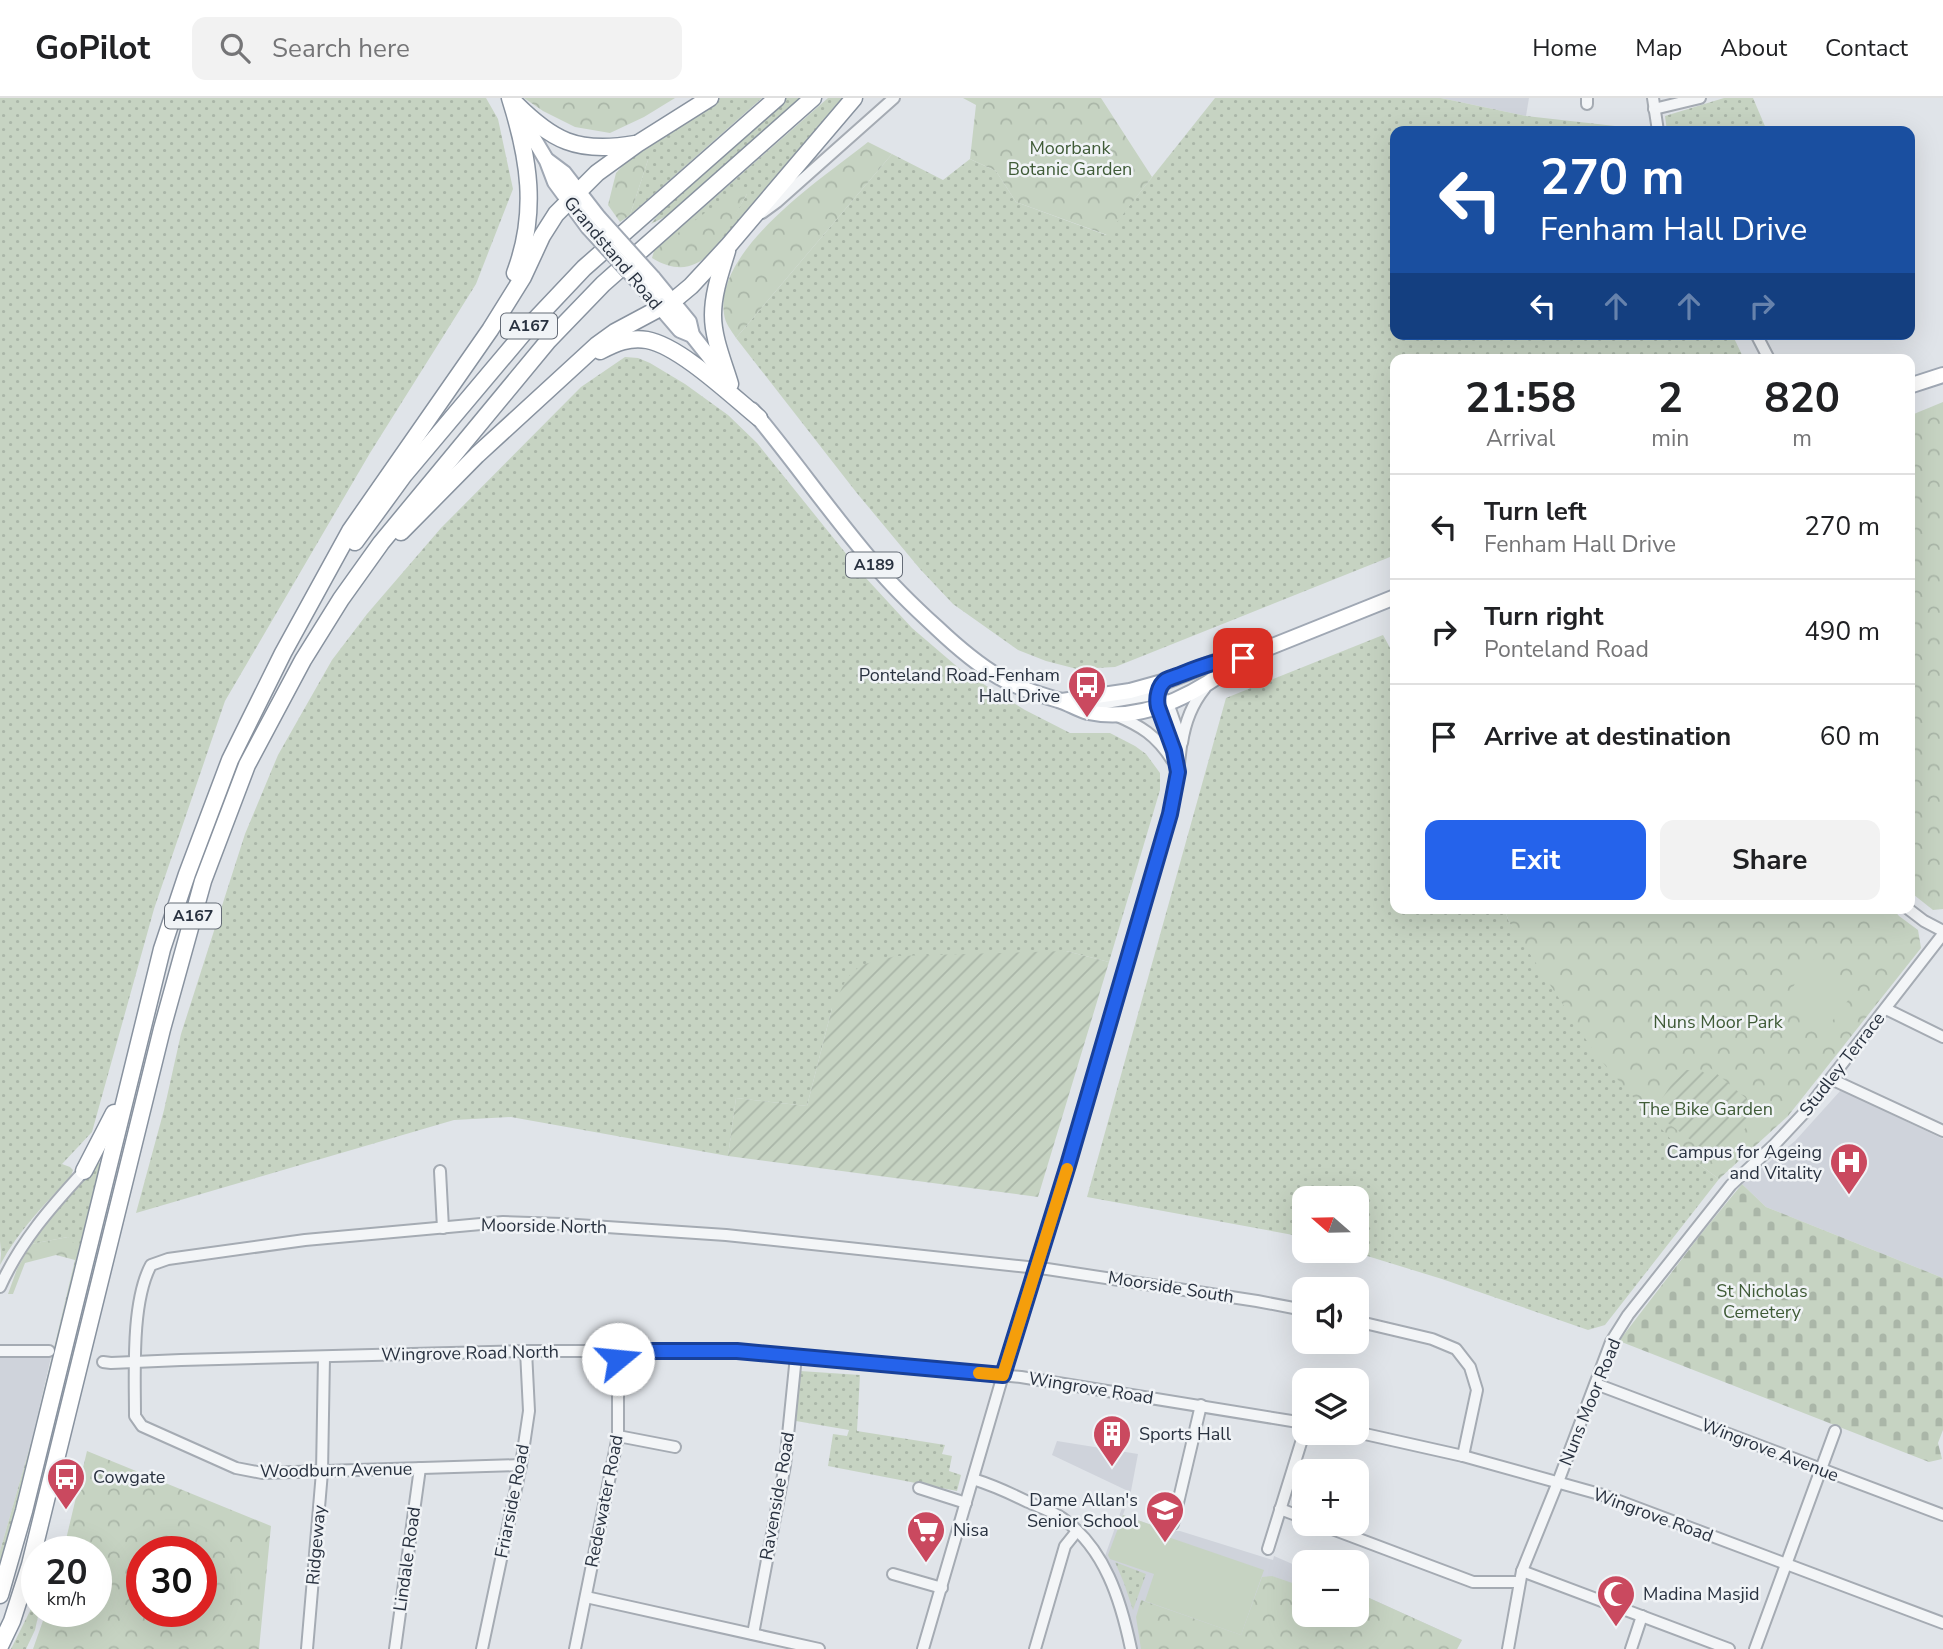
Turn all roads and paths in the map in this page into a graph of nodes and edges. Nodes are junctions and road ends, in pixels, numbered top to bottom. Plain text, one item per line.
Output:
1 (510, 98) edge
2 (710, 98) edge
3 (777, 98) edge
4 (813, 98) edge
5 (854, 98) edge
6 (894, 98) edge
7 (1700, 98) edge
8 (1653, 104) edge
9 (1657, 126) edge
10 (638, 144) junction
11 (573, 196) junction
12 (747, 224) junction
13 (729, 245) junction
14 (666, 304) junction
15 (491, 330) junction
16 (573, 365) junction
17 (1943, 375) edge
18 (730, 384) junction
19 (1915, 384) edge
20 (759, 418) junction
21 (320, 589) junction
22 (341, 599) junction
23 (1390, 599) edge
24 (1243, 658) junction
25 (1166, 681) junction
26 (1209, 683) junction
27 (1066, 701) junction
28 (1161, 702) junction
29 (1114, 714) junction
30 (1181, 746) junction
31 (1177, 768) junction
32 (1915, 914) edge
33 (1943, 932) edge
34 (1886, 1009) junction
35 (1943, 1037) edge
36 (1830, 1079) junction
37 (126, 1089) junction
38 (1943, 1131) edge
39 (84, 1171) joint
40 (440, 1171) dead end
41 (1731, 1185) joint
42 (443, 1228) junction
43 (1037, 1268) junction
44 (0, 1287) edge
45 (1292, 1308) edge
46 (1369, 1324) edge
47 (0, 1351) edge
48 (49, 1351) dead end
49 (526, 1351) junction
50 (618, 1351) junction
51 (796, 1356) junction
52 (324, 1357) junction
53 (103, 1362) dead end
54 (136, 1362) junction
55 (1003, 1375) junction
56 (1596, 1384) junction
57 (1201, 1405) junction
58 (1292, 1421) edge
59 (1835, 1431) dead end
60 (1369, 1435) edge
61 (618, 1436) junction
62 (1300, 1445) edge
63 (675, 1447) dead end
64 (1463, 1456) junction
65 (521, 1465) junction
66 (420, 1468) junction
67 (1821, 1469) junction
68 (321, 1472) junction
69 (973, 1479) junction
70 (1558, 1482) junction
71 (919, 1488) dead end
72 (966, 1503) junction
73 (1280, 1509) junction
74 (1292, 1514) edge
75 (1943, 1515) edge
76 (1174, 1524) dead end
77 (1077, 1531) junction
78 (1351, 1536) edge
79 (1268, 1549) dead end
80 (1787, 1563) junction
81 (893, 1574) dead end
82 (1521, 1576) junction
83 (942, 1588) junction
84 (0, 1595) edge
85 (586, 1597) junction
86 (1642, 1616) junction
87 (1943, 1623) edge
88 (753, 1634) junction
89 (0, 1646) edge
90 (307, 1649) edge
91 (395, 1649) edge
92 (482, 1649) edge
93 (575, 1649) edge
94 (819, 1649) edge
95 (923, 1649) edge
96 (1035, 1649) edge
97 (1130, 1649) edge
98 (1508, 1649) edge
99 (1631, 1649) edge
100 (1729, 1649) edge
101 (1755, 1649) edge

1 - 10 highway
1 - 11 main road, Grandstand Road / A189
1 - 15 highway
2 - 10 highway
3 - 21 highway, A167
4 - 22 highway, A167
5 - 12 highway
6 - 12 street
7 - 8 street
8 - 9 street
10 - 11 highway
11 - 14 main road, Grandstand Road / A189, bridge
11 - 15 highway
12 - 13 highway
13 - 14 highway
13 - 18 highway
14 - 16 highway
14 - 18 main road, Grandstand Road / A189
15 - 21 highway
16 - 20 highway
16 - 22 highway
17 - 19 main road
18 - 20 main road, Grandstand Road / A189
20 - 27 main road, Grandstand Road / A189
21 - 37 highway, A167
22 - 89 highway, A167
23 - 24 main road, A189
24 - 25 main road, A189
24 - 26 main road, A189
25 - 27 main road, A189
25 - 28 street
26 - 28 main road, A189
26 - 30 street
27 - 28 street
27 - 29 main road, A189
28 - 29 main road, A189
28 - 30 street
28 - 31 street
29 - 31 street
30 - 31 street
31 - 43 street
32 - 33 street
33 - 34 street, Studley Terrace
34 - 35 street
34 - 36 street, Studley Terrace
36 - 38 street
36 - 41 street, Studley Terrace
37 - 39 highway
37 - 84 highway, A167
39 - 44 street
40 - 42 street
41 - 56 street, Nuns Moor Road
42 - 43 street, Moorside North
42 - 54 street, Moorside North
43 - 45 street, Moorside South
43 - 55 street
46 - 64 street
47 - 48 street
49 - 50 street, Wingrove Road North
49 - 52 street, Wingrove Road North
49 - 65 street, Friarside Road
50 - 51 street, Wingrove Road North
50 - 61 street, Redewater Road
51 - 55 street, Wingrove Road North
51 - 88 street, Ravenside Road
52 - 54 street, Wingrove Road North
52 - 68 street, Ridgeway
53 - 54 street, Wingrove Road North
54 - 68 street, Woodburn Avenue
55 - 57 street, Wingrove Road
55 - 69 street
56 - 67 street, Wingrove Avenue
56 - 70 street, Nuns Moor Road
57 - 58 street, Wingrove Road
57 - 76 street
59 - 67 street
60 - 64 street, Wingrove Road
61 - 63 street
61 - 85 street, Redewater Road
62 - 73 street
64 - 70 street, Wingrove Road
65 - 66 street, Woodburn Avenue
65 - 92 street, Friarside Road
66 - 68 street, Woodburn Avenue
66 - 91 street, Lindale Road
67 - 75 street, Wingrove Avenue
67 - 80 street
68 - 90 street, Ridgeway
69 - 72 street
69 - 77 street
70 - 80 street, Wingrove Road
70 - 82 street, Nuns Moor Road
71 - 72 street
72 - 83 street
73 - 74 street
73 - 79 street
77 - 96 street
77 - 97 street
78 - 82 street
80 - 87 street, Wingrove Road
80 - 101 street
81 - 83 street
82 - 86 street
82 - 98 street, Nuns Moor Road
83 - 95 street
85 - 88 street
85 - 93 street, Redewater Road
86 - 99 street
86 - 100 street
88 - 94 street

